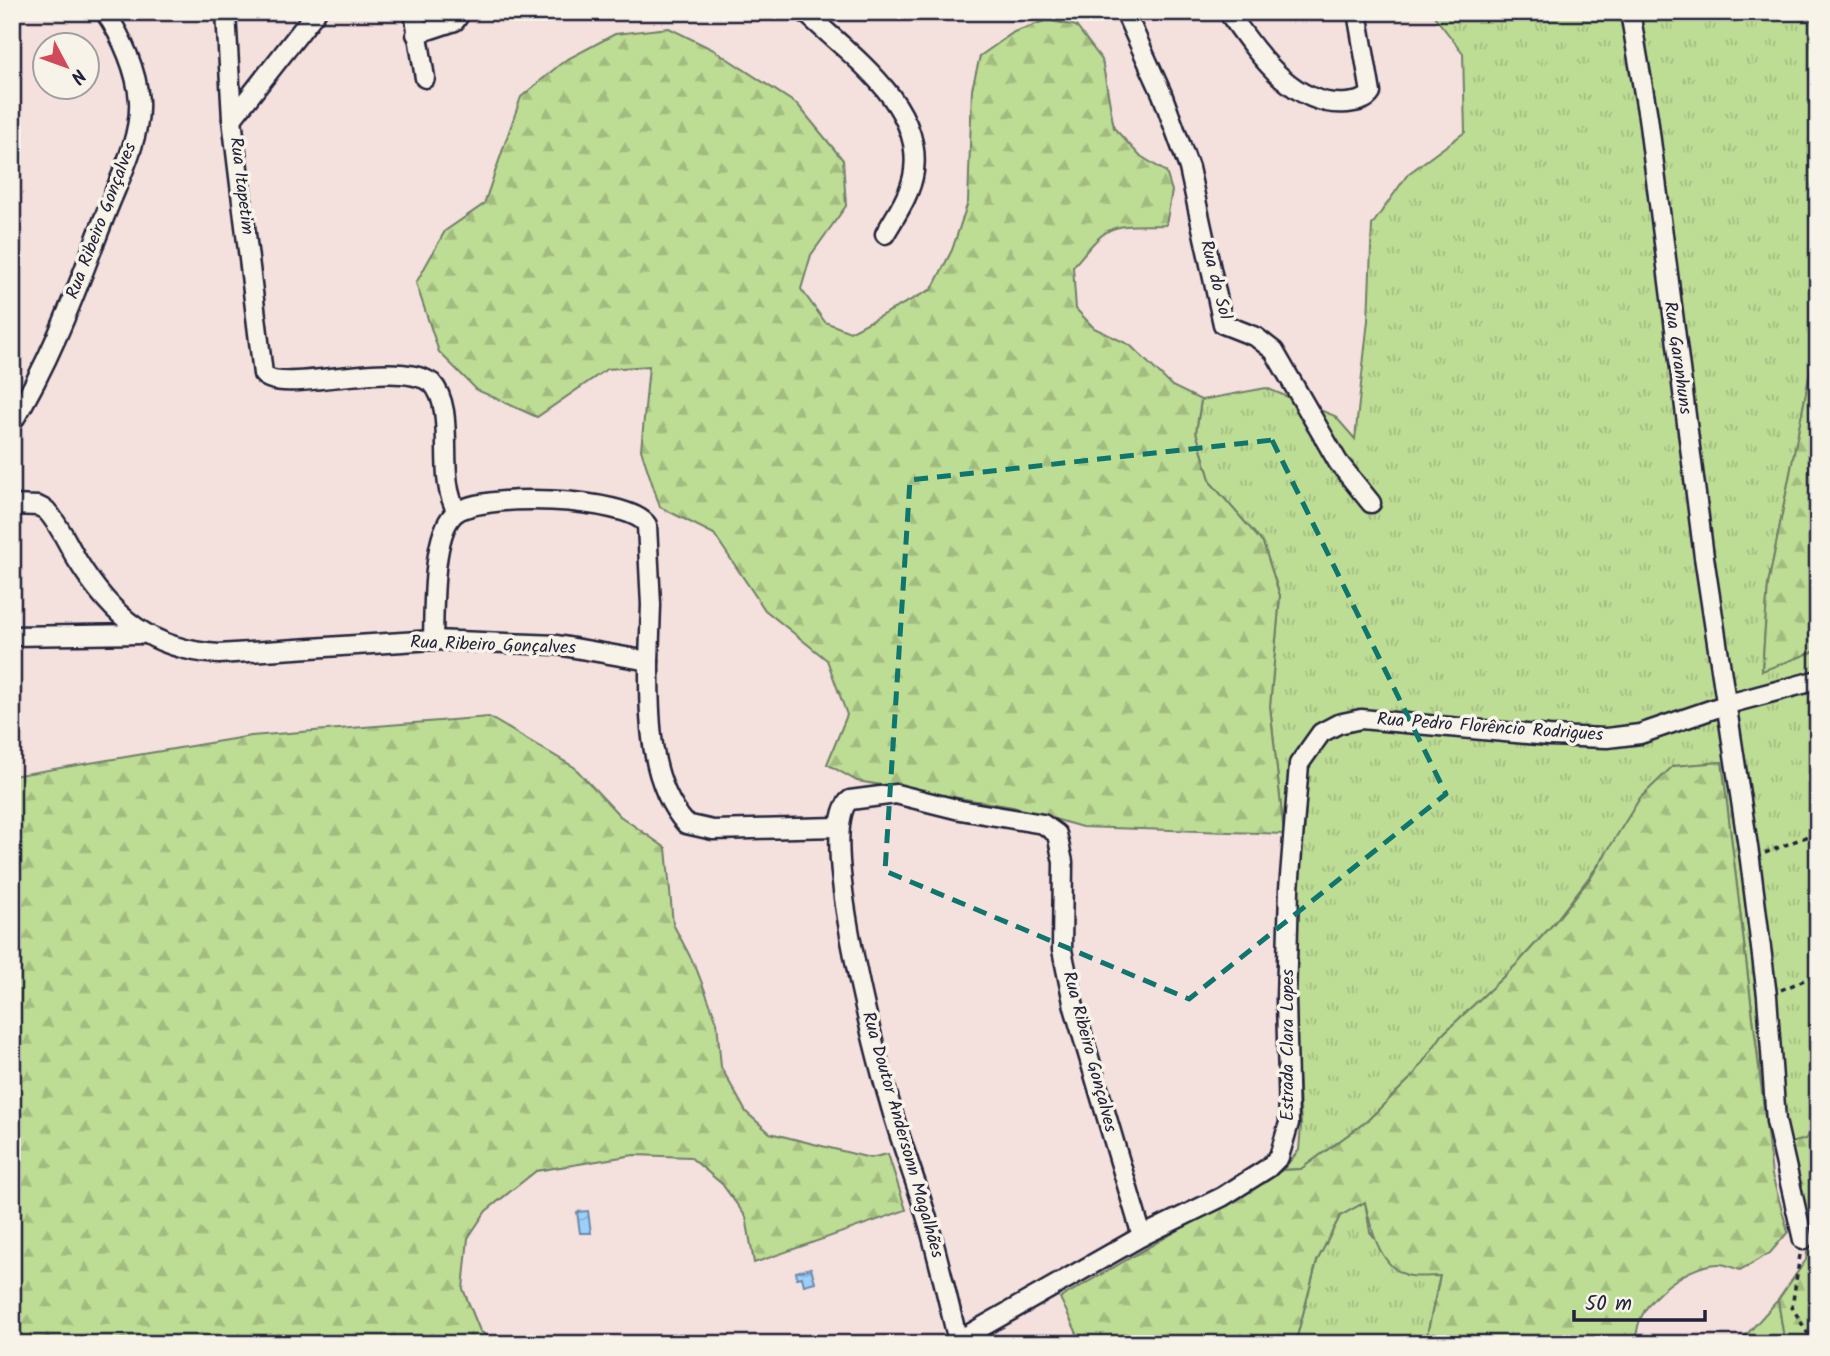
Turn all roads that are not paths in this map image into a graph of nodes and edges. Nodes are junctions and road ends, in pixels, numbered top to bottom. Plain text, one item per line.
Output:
1 (105, 12) edge
2 (226, 12) edge
3 (316, 12) edge
4 (414, 12) edge
5 (461, 12) edge
6 (805, 12) edge
7 (1125, 12) edge
8 (1228, 12) edge
9 (1357, 12) edge
10 (1630, 12) edge
11 (416, 34) junction
12 (425, 78) dead end
13 (232, 119) junction
14 (884, 234) dead end
15 (12, 423) edge
16 (1371, 503) dead end
17 (12, 505) edge
18 (457, 511) junction
19 (142, 634) junction
20 (12, 636) edge
21 (433, 640) junction
22 (649, 661) junction
23 (1818, 680) edge
24 (1728, 704) junction
25 (1299, 764) joint
26 (845, 804) joint
27 (838, 827) junction
28 (1142, 1236) junction
29 (1803, 1240) road end
30 (955, 1342) edge

1 - 15 street, Rua Ribeiro Gonçalves
2 - 13 street, Rua Itapetim
3 - 13 street
4 - 11 street
5 - 11 street
6 - 14 street
7 - 16 street, Rua do Sol
8 - 9 street
10 - 24 street, Rua Garanhuns
11 - 12 street
13 - 18 street, Rua Itapetim
17 - 19 street, Rua Ribeiro Gonçalves
18 - 21 street
18 - 22 street
19 - 20 street, Rua Ribeiro Gonçalves
19 - 21 street, Rua Ribeiro Gonçalves
21 - 22 street, Rua Ribeiro Gonçalves
22 - 27 street
23 - 24 street, Rua Pedro Florêncio Rodrigues
24 - 25 street, Rua Pedro Florêncio Rodrigues
24 - 29 street, Rua Garanhuns
25 - 28 street, Estrada Clara Lopes
26 - 27 street, Rua Doutor Andersonn Magalhães
26 - 28 street, Rua Ribeiro Gonçalves
27 - 30 street, Rua Doutor Andersonn Magalhães
28 - 30 street, Estrada Clara Lopes

